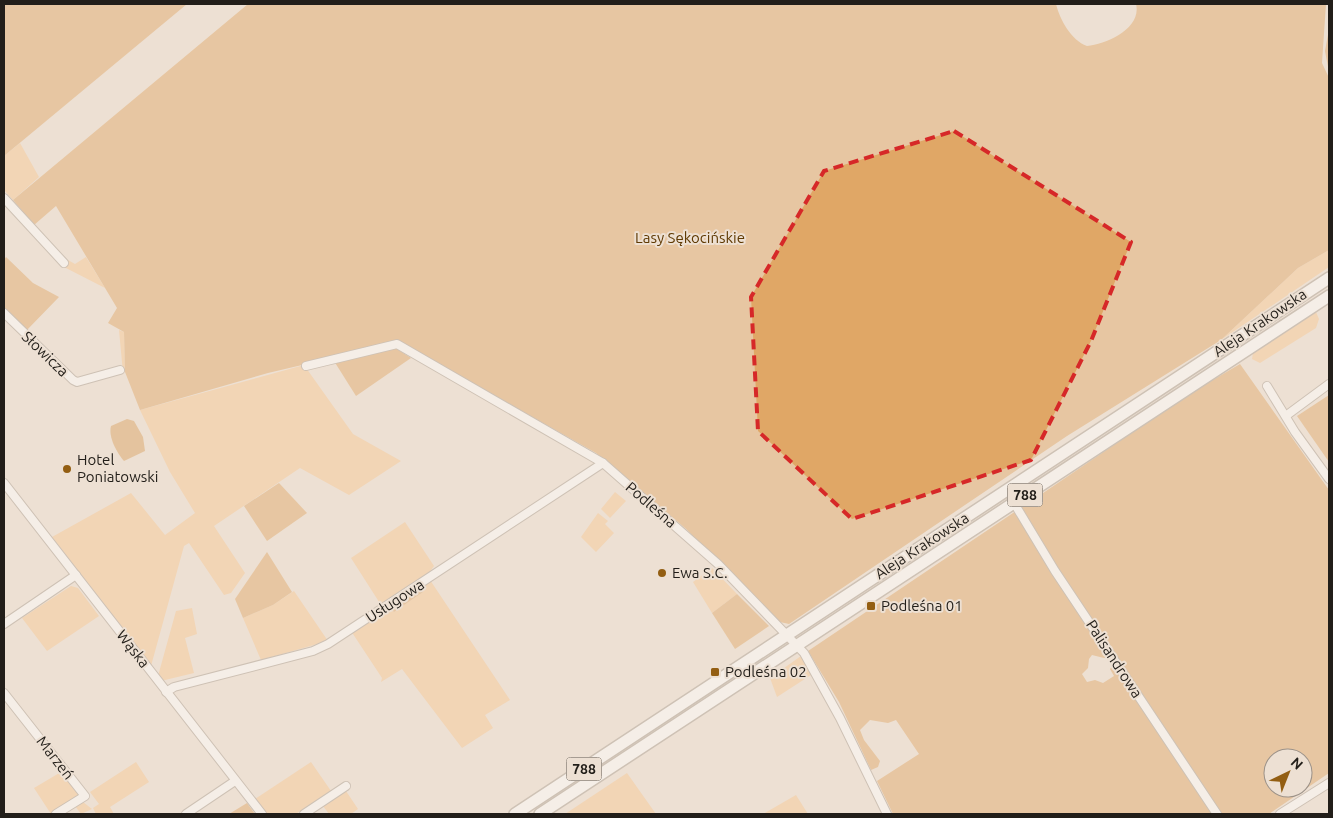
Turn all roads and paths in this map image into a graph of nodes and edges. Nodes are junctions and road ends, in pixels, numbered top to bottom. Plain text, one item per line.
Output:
1 (4, 198) edge
2 (64, 263) dead end
3 (1329, 278) edge
4 (1329, 296) edge
5 (4, 313) edge
6 (306, 366) dead end
7 (120, 370) dead end
8 (1329, 384) edge
9 (1267, 386) dead end
10 (1287, 415) junction
11 (603, 463) junction
12 (1329, 479) edge
13 (4, 483) edge
14 (1014, 502) junction
15 (76, 575) junction
16 (4, 624) edge
17 (786, 634) junction
18 (799, 646) junction
19 (166, 692) junction
20 (4, 693) edge
21 (235, 781) junction
22 (1329, 783) edge
23 (346, 786) dead end
24 (85, 796) junction
25 (91, 803) dead end
26 (56, 814) edge
27 (186, 814) edge
28 (262, 814) edge
29 (304, 814) edge
30 (515, 814) edge
31 (540, 814) edge
32 (887, 814) edge
33 (1217, 814) edge
34 (1280, 814) edge

1 - 2 street
3 - 17 main road, Aleja Krakowska / 788
4 - 14 main road, Aleja Krakowska / 788
5 - 7 street, Słowicza
6 - 11 street, Podleśna
8 - 10 street
9 - 10 street
10 - 12 street
11 - 17 street, Podleśna
11 - 19 street, Usługowa
13 - 15 street, Wąska
14 - 18 main road, Aleja Krakowska / 788
14 - 33 street, Palisandrowa
15 - 16 street
15 - 19 street, Wąska
17 - 18 street, Podleśna
17 - 30 main road, Aleja Krakowska / 788
18 - 31 main road, Aleja Krakowska / 788
18 - 32 street, Podleśna
19 - 21 street, Wąska
20 - 24 street, Marzeń
21 - 27 street
21 - 28 street, Wąska
22 - 34 street
23 - 29 street
24 - 25 street
24 - 26 street, Marzeń

